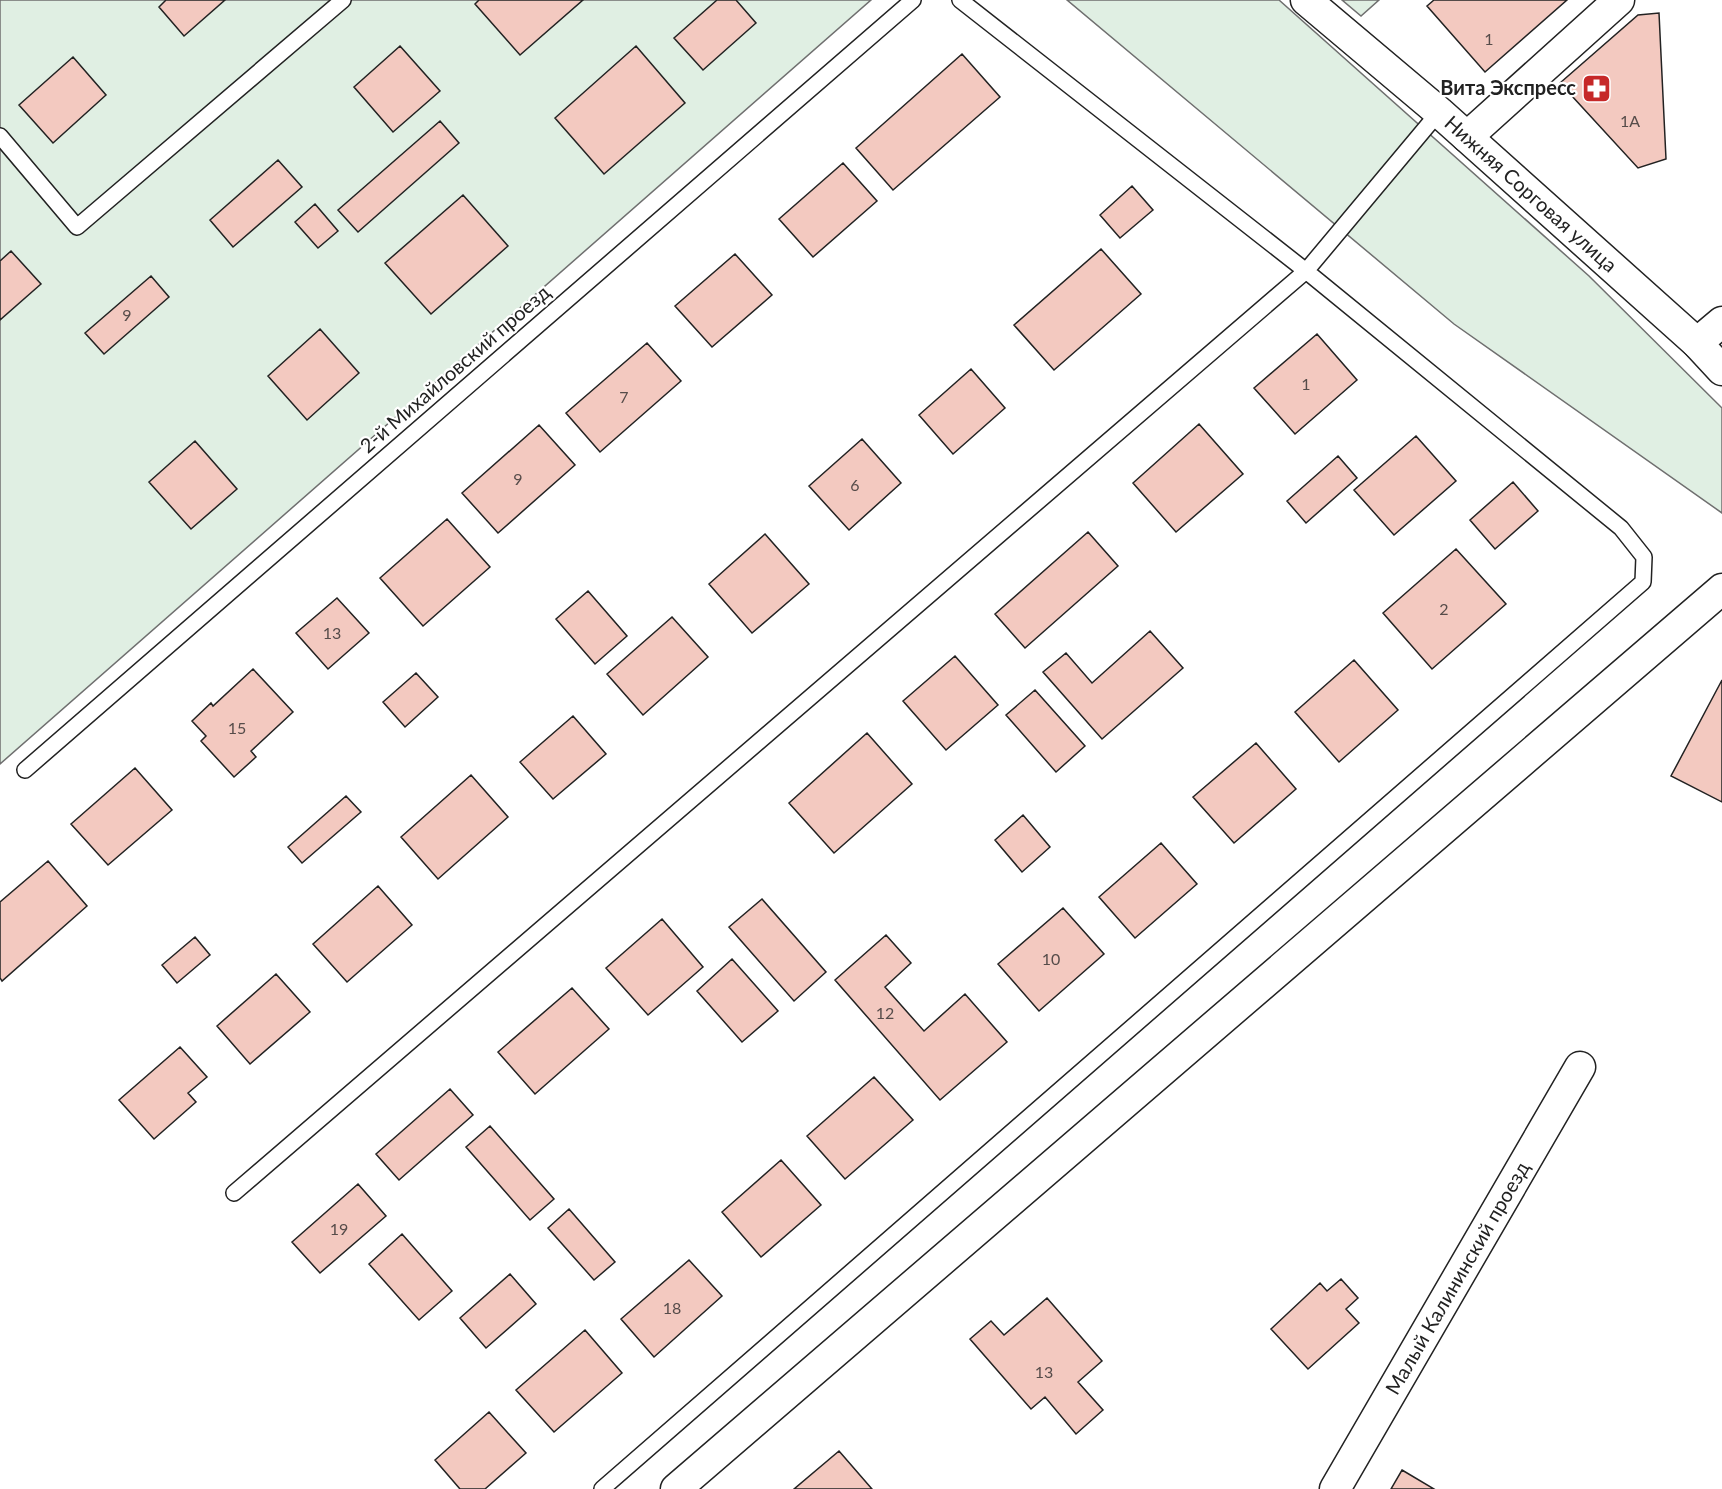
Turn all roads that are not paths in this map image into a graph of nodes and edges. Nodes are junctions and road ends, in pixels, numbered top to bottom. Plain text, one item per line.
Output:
1 (343, 0) edge
2 (913, 0) edge
3 (960, 0) edge
4 (1306, 0) edge
5 (1619, 0) edge
6 (1439, 112) junction
7 (0, 136) edge
8 (1467, 137) junction
9 (1306, 271) junction
10 (1722, 322) edge
11 (1697, 343) junction
12 (1722, 370) edge
13 (1722, 589) edge
14 (25, 770) dead end
15 (1580, 1067) dead end
16 (234, 1193) dead end
17 (602, 1489) edge
18 (676, 1489) edge
19 (1335, 1489) edge

1 - 7 lane
2 - 14 lane, 2-й Михайловский проезд
3 - 9 lane
4 - 6 street, Нижняя Сорговая улица
5 - 8 street
6 - 8 street, Нижняя Сорговая улица
6 - 9 lane
8 - 11 street, Нижняя Сорговая улица
9 - 16 lane
9 - 17 lane
10 - 11 street
11 - 12 street, Нижняя Сорговая улица
13 - 18 street
15 - 19 street, Малый Калининский проезд

